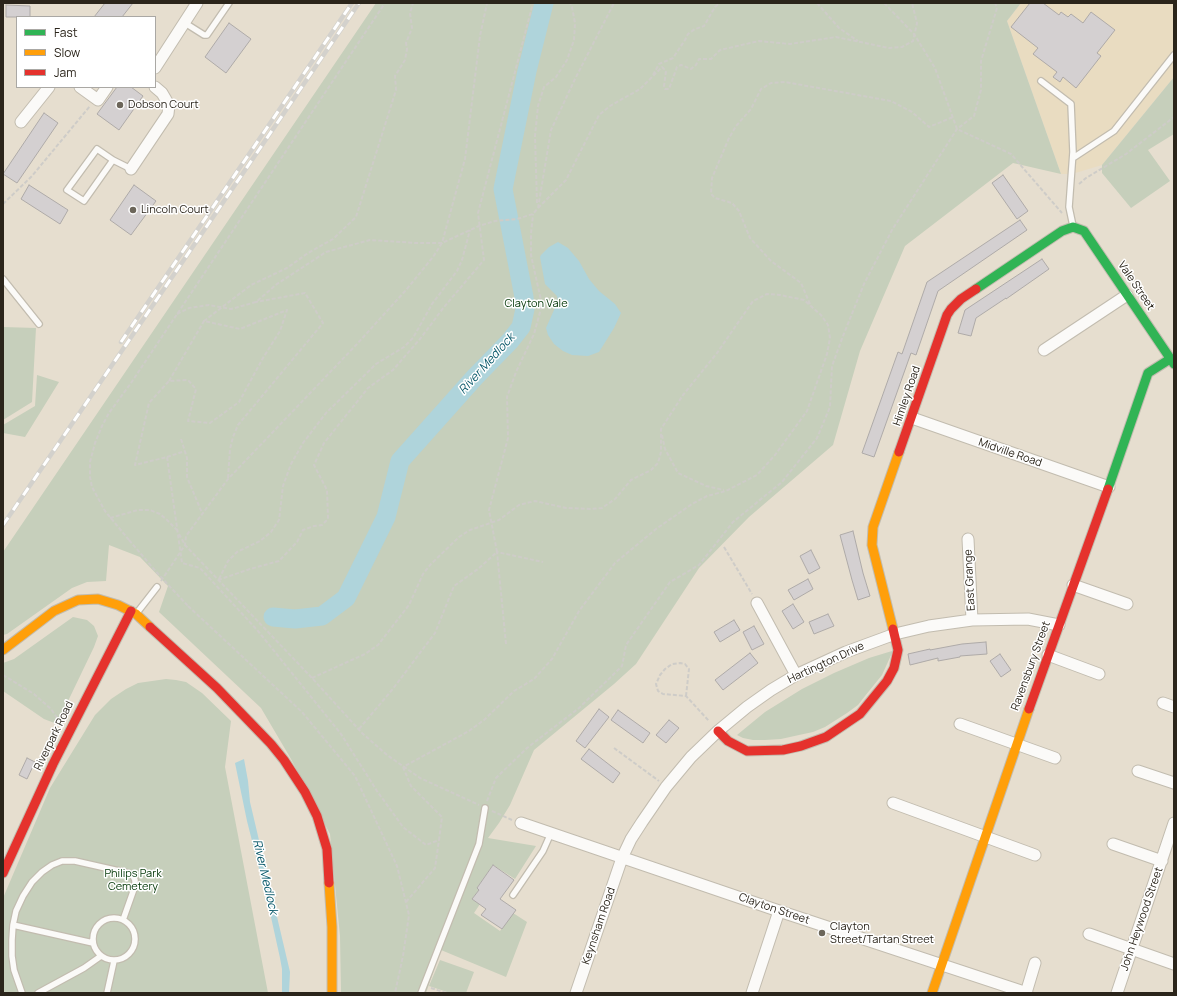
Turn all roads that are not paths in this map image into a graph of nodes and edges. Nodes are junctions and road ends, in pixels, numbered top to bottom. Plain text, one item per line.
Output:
1 (229, 3) edge
2 (194, 4) edge
3 (185, 23) junction
4 (1174, 55) edge
5 (156, 66) edge
6 (1042, 81) dead end
7 (48, 88) edge
8 (83, 88) edge
9 (106, 88) edge
10 (156, 88) edge
11 (21, 122) dead end
12 (1073, 158) junction
13 (113, 160) junction
14 (131, 169) joint
15 (1073, 227) junction
16 (3, 279) edge
17 (1127, 295) junction
18 (39, 324) dead end
19 (1044, 350) dead end
20 (1172, 362) edge
21 (912, 418) junction
22 (1109, 487) junction
23 (968, 539) dead end
24 (1073, 585) junction
25 (157, 587) road end
26 (757, 603) road end
27 (1127, 604) dead end
28 (133, 613) junction
29 (972, 620) junction
30 (1059, 624) junction
31 (895, 634) junction
32 (3, 650) edge
33 (1048, 655) junction
34 (1099, 674) dead end
35 (796, 675) junction
36 (1163, 703) dead end
37 (1174, 707) edge
38 (960, 724) dead end
39 (718, 731) junction
40 (1016, 745) junction
41 (1055, 758) dead end
42 (1138, 771) dead end
43 (1174, 783) edge
44 (893, 803) dead end
45 (485, 808) road end
46 (521, 823) road end
47 (1174, 823) edge
48 (551, 833) junction
49 (985, 836) junction
50 (1113, 844) dead end
51 (1035, 855) dead end
52 (622, 858) junction
53 (1162, 861) junction
54 (3, 873) edge
55 (512, 895) dead end
56 (779, 911) junction
57 (123, 920) junction
58 (13, 924) junction
59 (1089, 934) dead end
60 (93, 943) junction
61 (1131, 949) junction
62 (101, 956) junction
63 (114, 961) junction
64 (1036, 963) dead end
65 (1174, 964) edge
66 (941, 965) junction
67 (22, 993) edge
68 (38, 993) edge
69 (107, 993) edge
70 (332, 993) edge
71 (421, 993) edge
72 (576, 993) edge
73 (752, 993) edge
74 (932, 993) edge
75 (1026, 993) edge
76 (1117, 993) edge

1 - 3 lane
2 - 3 street
3 - 5 street
4 - 12 lane
6 - 12 lane
7 - 11 street
8 - 9 street
10 - 14 street
12 - 15 lane
13 - 13 lane
13 - 14 lane
15 - 17 street, Vale Street
15 - 21 street, Himley Road
16 - 18 lane
17 - 19 street
17 - 20 street, Vale Street
20 - 22 street, Ravensbury Street
21 - 22 street, Midville Road
21 - 31 street, Himley Road
22 - 24 street, Ravensbury Street
23 - 29 street, East Grange
24 - 27 street
24 - 30 street, Ravensbury Street
25 - 28 lane
26 - 35 street
28 - 32 street
28 - 54 street, Riverpark Road
28 - 70 street
29 - 30 street, Hartington Drive
29 - 31 street, Hartington Drive
30 - 33 street, Ravensbury Street
31 - 35 street, Hartington Drive
31 - 39 street, Himley Road
33 - 34 street
33 - 40 street, Ravensbury Street
35 - 39 street, Hartington Drive
36 - 37 street
38 - 40 street
39 - 52 street, Hartington Drive
40 - 41 street
40 - 49 street, Ravensbury Street
42 - 43 street
44 - 49 street
45 - 71 lane
46 - 48 street, Clayton Street
47 - 53 street, John Heywood Street
48 - 52 street, Clayton Street
48 - 55 lane
49 - 51 street
49 - 66 street, Ravensbury Street
50 - 53 street
52 - 56 street, Clayton Street
52 - 72 street, Keynsham Road
53 - 61 street, John Heywood Street
56 - 66 street, Clayton Street
56 - 73 street
57 - 58 lane
57 - 60 lane
57 - 63 lane
58 - 60 lane
58 - 67 lane
59 - 61 street
60 - 62 lane
61 - 65 street
61 - 76 street, John Heywood Street
62 - 63 lane
62 - 68 lane
63 - 69 lane
64 - 75 street
66 - 74 street, Ravensbury Street
66 - 75 street, Clayton Street

